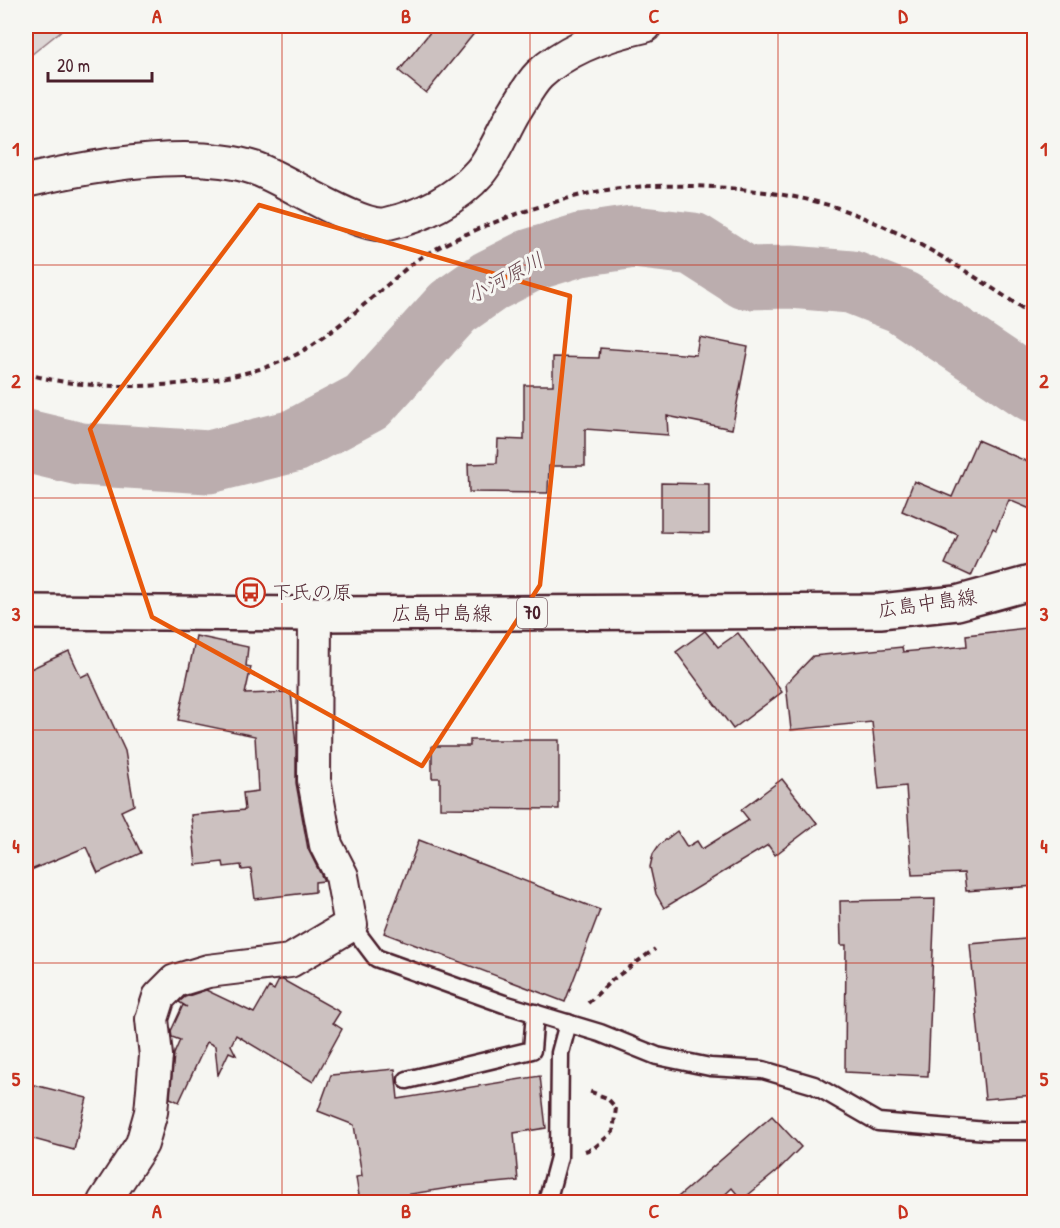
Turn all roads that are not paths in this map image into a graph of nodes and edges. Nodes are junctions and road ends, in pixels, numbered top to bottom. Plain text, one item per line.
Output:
1 (645, 26) edge
2 (26, 181) edge
3 (1035, 582) edge
4 (26, 612) edge
5 (315, 614) junction
6 (351, 924) junction
7 (535, 1013) junction
8 (568, 1023) junction
9 (407, 1080) dead end
10 (1035, 1131) edge
11 (104, 1203) edge
12 (547, 1203) edge

1 - 2 street
3 - 5 main road, 広島中島線 / 70
4 - 5 main road, 広島中島線 / 70
5 - 6 street
6 - 7 lane
6 - 11 street
7 - 8 lane
7 - 9 lane
8 - 10 lane
8 - 12 lane

